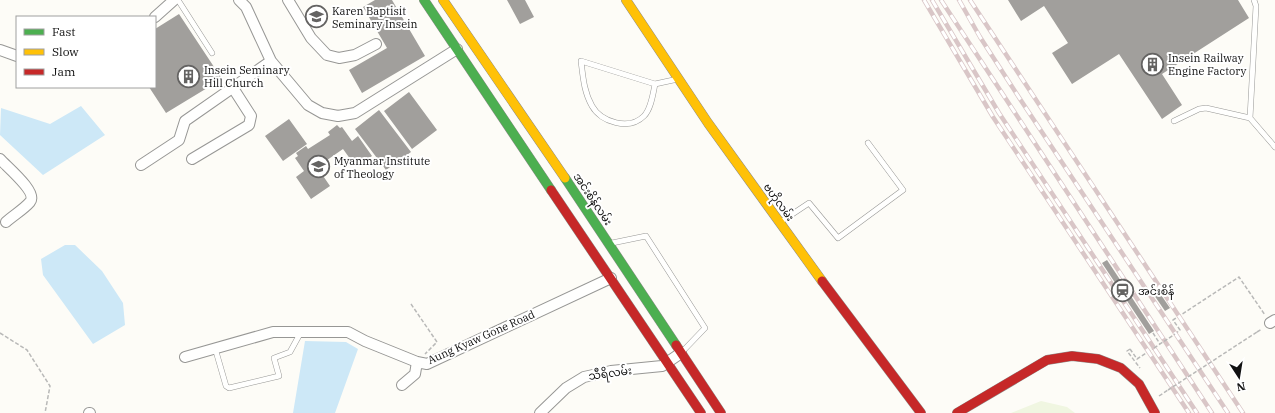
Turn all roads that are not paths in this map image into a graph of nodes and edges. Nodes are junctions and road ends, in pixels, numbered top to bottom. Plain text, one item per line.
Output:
1 (174, 0) edge
2 (178, 0) edge
3 (239, 0) edge
4 (288, 0) edge
5 (424, 0) edge
6 (443, 0) edge
7 (626, 0) edge
8 (1254, 0) edge
9 (156, 16) edge
10 (453, 16) junction
11 (440, 23) junction
12 (376, 44) dead end
13 (457, 49) junction
14 (0, 50) edge
15 (212, 52) dead end
16 (16, 56) edge
17 (271, 62) junction
18 (678, 79) junction
19 (655, 84) junction
20 (233, 88) junction
21 (506, 94) junction
22 (493, 102) junction
23 (1250, 118) junction
24 (1174, 121) dead end
25 (868, 143) dead end
26 (1275, 147) edge
27 (0, 159) edge
28 (192, 159) dead end
29 (141, 165) dead end
30 (573, 190) junction
31 (559, 200) junction
32 (6, 222) dead end
33 (779, 223) junction
34 (609, 244) junction
35 (611, 278) junction
36 (301, 331) junction
37 (216, 348) junction
38 (681, 353) junction
39 (185, 357) dead end
40 (417, 362) junction
41 (667, 362) junction
42 (402, 385) dead end
43 (540, 413) edge
44 (700, 413) edge
45 (721, 413) edge
46 (921, 413) edge
47 (957, 413) edge
48 (1155, 413) edge

1 - 9 street
2 - 15 lane
3 - 17 street
4 - 12 street
5 - 11 main road
6 - 10 main road, အင်းစိန်လမ်း
7 - 18 main road, ဗဟိုလမ်း
8 - 23 lane
10 - 11 main road
10 - 21 main road, အင်းစိန်လမ်း
11 - 13 main road
13 - 17 street
13 - 22 main road
14 - 16 street
17 - 20 street
18 - 19 lane
18 - 33 main road, ဗဟိုလမ်း
19 - 19 lane
20 - 28 street
20 - 29 street
21 - 22 main road
21 - 30 main road, အင်းစိန်လမ်း
22 - 31 main road
23 - 24 lane
23 - 26 lane
25 - 33 lane
27 - 32 street
30 - 31 main road
30 - 34 main road, အင်းစိန်လမ်း
31 - 35 main road
33 - 46 main road, ဗဟိုလမ်း
34 - 38 main road, အင်းစိန်လမ်း
34 - 38 lane
35 - 40 street, Aung Kyaw Gone Road
35 - 41 main road
36 - 37 street, Aung Kyaw Gone Road
36 - 37 lane
36 - 40 street, Aung Kyaw Gone Road
37 - 39 street, Aung Kyaw Gone Road
38 - 41 street, သီရိလမ်း
38 - 45 main road, အင်းစိန်လမ်း
40 - 42 street
41 - 43 street, သီရိလမ်း
41 - 44 main road
47 - 48 main road

